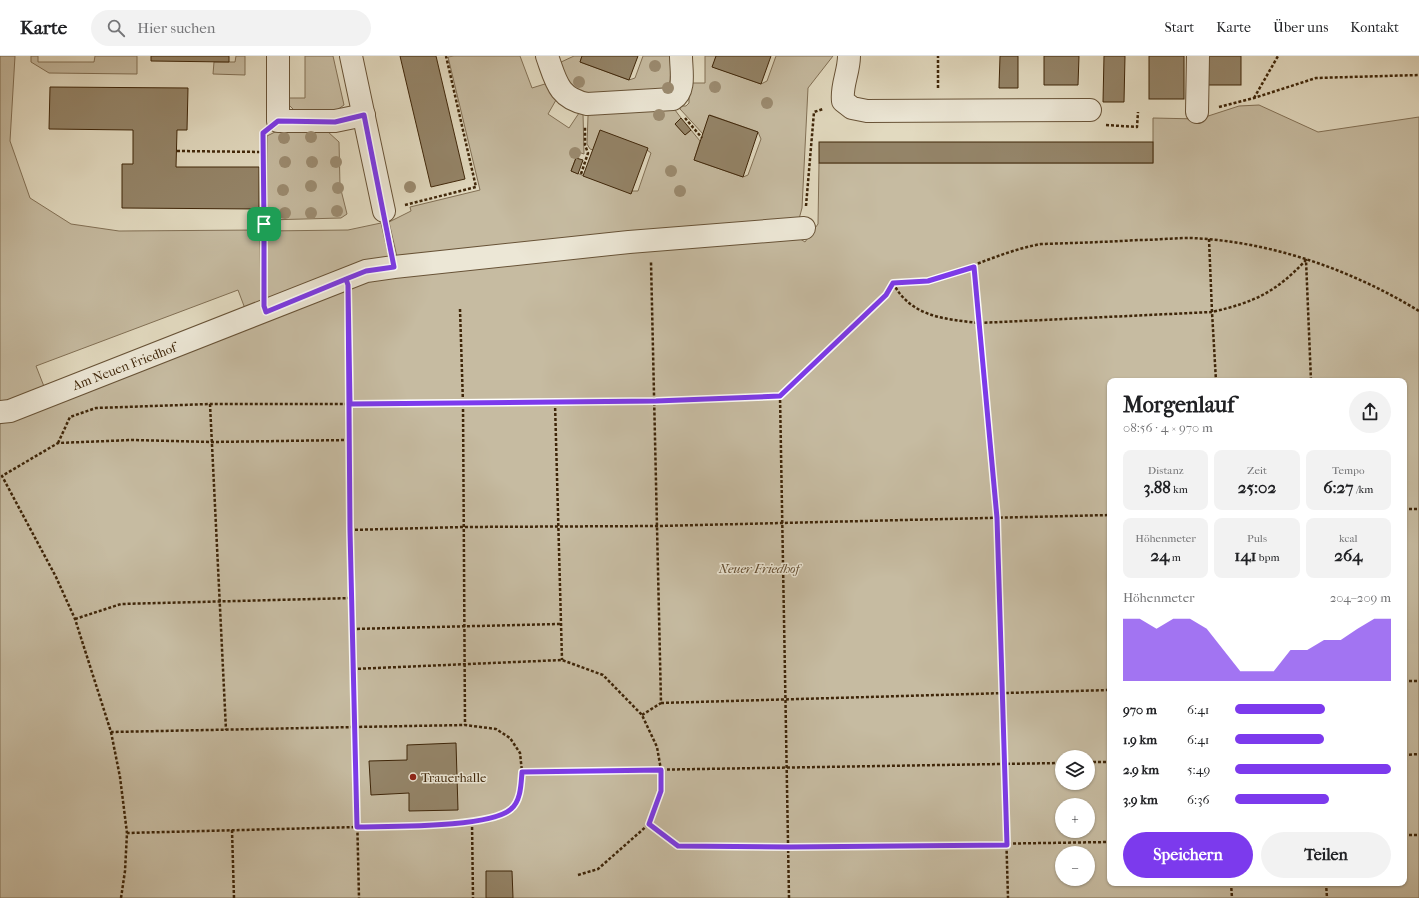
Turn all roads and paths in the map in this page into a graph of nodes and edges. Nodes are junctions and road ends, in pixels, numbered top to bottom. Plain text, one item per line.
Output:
1 (278, 56) edge
2 (351, 56) edge
3 (446, 56) edge
4 (547, 56) edge
5 (681, 56) edge
6 (848, 56) edge
7 (938, 56) edge
8 (1198, 56) edge
9 (1278, 56) edge
10 (1419, 75) edge
11 (1254, 98) junction
12 (673, 99) junction
13 (843, 101) junction
14 (587, 104) junction
15 (1090, 110) dead end
16 (938, 111) junction
17 (1138, 112) dead end
18 (1197, 112) joint
19 (364, 115) junction
20 (278, 121) junction
21 (1107, 126) dead end
22 (702, 138) dead end
23 (177, 151) dead end
24 (264, 152) junction
25 (581, 174) dead end
26 (806, 204) dead end
27 (384, 211) junction
28 (804, 228) dead end
29 (1209, 240) junction
30 (1306, 260) junction
31 (651, 262) dead end
32 (394, 267) junction
33 (974, 267) junction
34 (346, 279) junction
35 (893, 283) junction
36 (460, 309) dead end
37 (1212, 312) junction
38 (1419, 312) edge
39 (257, 315) junction
40 (979, 323) junction
41 (1216, 378) edge
42 (1311, 378) edge
43 (780, 396) junction
44 (656, 401) junction
45 (555, 403) junction
46 (210, 404) junction
47 (350, 404) junction
48 (463, 404) junction
49 (0, 412) edge
50 (349, 440) junction
51 (211, 442) junction
52 (58, 443) junction
53 (1, 474) edge
54 (1407, 509) edge
55 (1419, 509) edge
56 (1107, 515) edge
57 (997, 518) junction
58 (783, 522) junction
59 (658, 526) junction
60 (463, 527) junction
61 (558, 527) junction
62 (350, 530) junction
63 (352, 598) junction
64 (219, 602) junction
65 (75, 619) junction
66 (560, 624) junction
67 (463, 627) junction
68 (352, 629) junction
69 (562, 660) junction
70 (464, 664) junction
71 (353, 669) junction
72 (1407, 681) edge
73 (1419, 681) edge
74 (1107, 690) edge
75 (1002, 693) junction
76 (787, 699) junction
77 (661, 703) junction
78 (642, 715) junction
79 (465, 725) junction
80 (355, 727) junction
81 (226, 730) junction
82 (111, 732) junction
83 (1419, 754) edge
84 (1407, 755) edge
85 (1095, 762) edge
86 (1107, 762) edge
87 (1055, 763) edge
88 (1003, 764) junction
89 (788, 767) junction
90 (661, 770) junction
91 (522, 772) junction
92 (472, 822) junction
93 (649, 824) junction
94 (357, 827) junction
95 (232, 830) junction
96 (127, 833) junction
97 (1407, 835) edge
98 (1419, 835) edge
99 (1107, 842) edge
100 (1007, 845) junction
101 (789, 847) junction
102 (578, 876) dead end
103 (1231, 886) edge
104 (1326, 886) edge
105 (121, 898) edge
106 (234, 898) edge
107 (358, 898) edge
108 (473, 898) edge
109 (789, 898) edge
110 (1008, 898) edge
111 (1232, 898) edge
112 (1327, 898) edge

1 - 20 street
2 - 19 street
3 - 27 path
4 - 14 street
5 - 12 street
6 - 13 street
7 - 16 path
8 - 18 street
9 - 11 path
10 - 11 path
11 - 18 path
12 - 14 street
12 - 22 path
13 - 16 street
13 - 26 path
14 - 25 path
15 - 16 street
17 - 21 path
19 - 20 street
19 - 27 street
20 - 24 path
23 - 24 path
24 - 39 path
27 - 32 path
28 - 32 street, Am Neuen Friedhof
29 - 30 path
29 - 33 path
29 - 37 path
30 - 37 path
30 - 38 path
30 - 42 path
31 - 44 path
32 - 34 street, Am Neuen Friedhof
33 - 35 path
33 - 40 path
34 - 39 street, Am Neuen Friedhof
34 - 47 path
35 - 40 path
35 - 43 path
36 - 48 path
37 - 40 path
37 - 41 path
39 - 49 street, Am Neuen Friedhof
40 - 57 path
43 - 44 path
43 - 58 path
44 - 45 path
44 - 59 path
45 - 48 path
45 - 61 path
46 - 47 path
46 - 51 path
46 - 52 path
47 - 48 path
47 - 50 path
48 - 60 path
50 - 51 path
50 - 62 path
51 - 52 path
51 - 64 path
52 - 53 path
53 - 65 path
54 - 55 path
56 - 57 path
57 - 58 path
57 - 75 path
58 - 59 path
58 - 76 path
59 - 61 path
59 - 77 path
60 - 61 path
60 - 62 path
60 - 67 path
61 - 66 path
62 - 63 path
63 - 64 path
63 - 68 path
64 - 65 path
64 - 81 path
65 - 82 path
66 - 67 path
66 - 69 path
67 - 68 path
67 - 70 path
68 - 71 path
69 - 70 path
69 - 78 path
70 - 71 path
70 - 79 path
71 - 80 path
72 - 73 path
74 - 75 path
75 - 76 path
75 - 88 path
76 - 77 path
76 - 89 path
77 - 78 path
78 - 90 path
79 - 80 path
79 - 91 path
80 - 81 path
80 - 94 path
81 - 82 path
82 - 96 path
83 - 84 path
85 - 86 path
87 - 88 path
88 - 89 path
88 - 100 path
89 - 90 path
89 - 101 path
90 - 91 path
90 - 93 path
91 - 92 path
92 - 94 path
92 - 108 path
93 - 101 path
93 - 102 path
94 - 95 path
94 - 107 path
95 - 96 path
95 - 106 path
96 - 105 path
97 - 98 path
99 - 100 path
100 - 101 path
100 - 110 path
101 - 109 path
103 - 111 path
104 - 112 path

